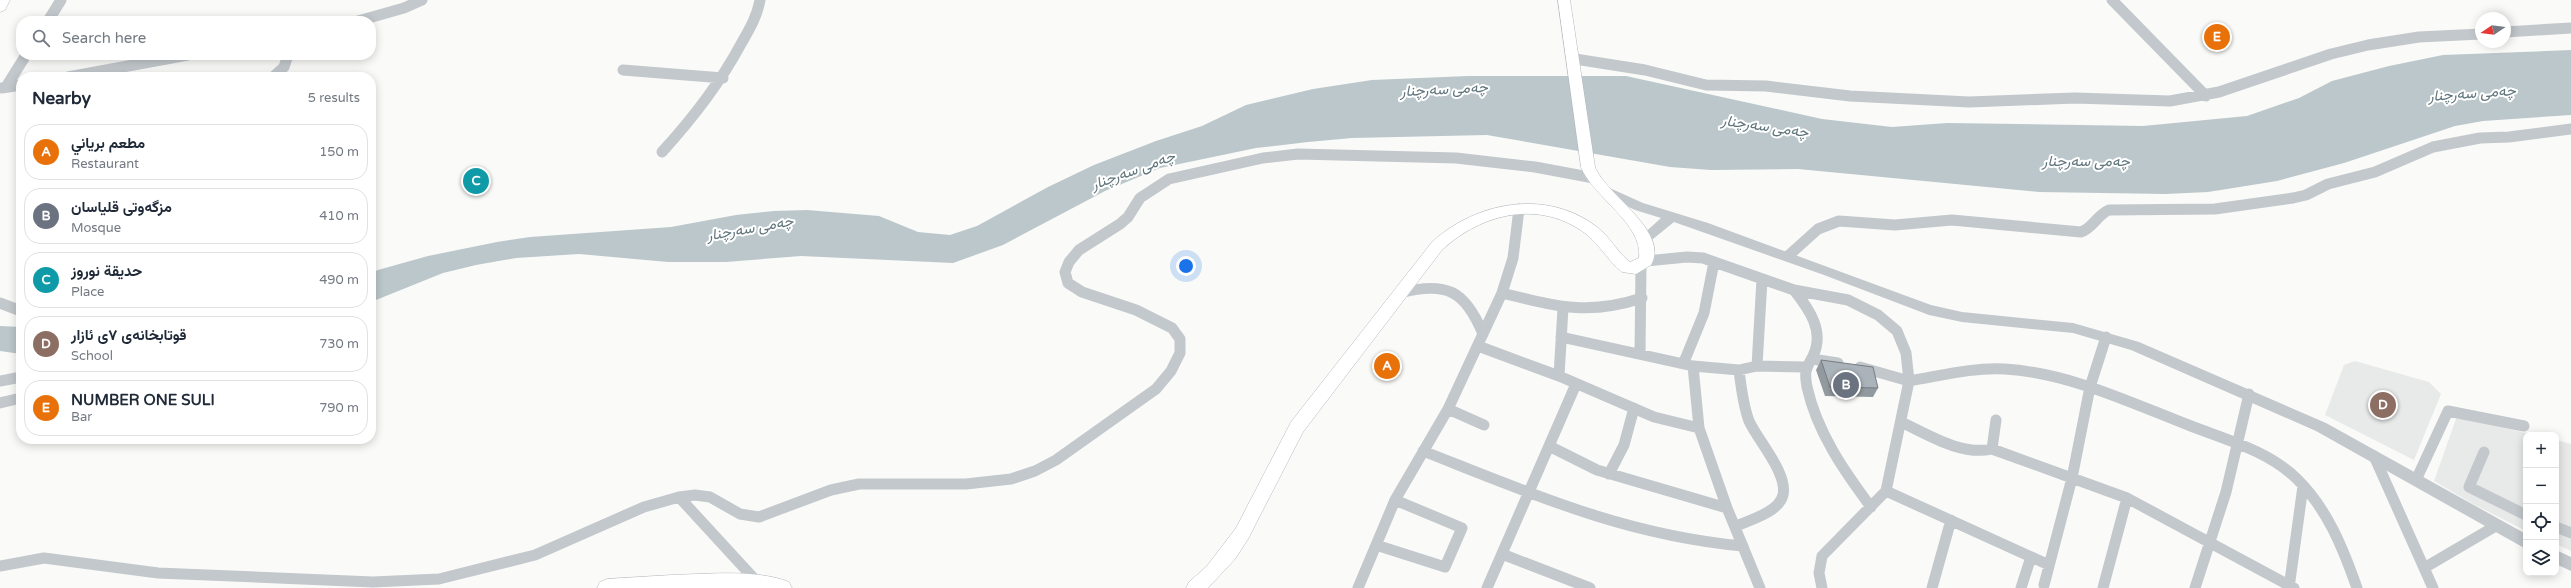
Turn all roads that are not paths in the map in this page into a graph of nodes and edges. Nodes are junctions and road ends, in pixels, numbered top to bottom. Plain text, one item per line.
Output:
1 (3, 0) edge
2 (61, 0) edge
3 (422, 0) edge
4 (760, 0) edge
5 (1564, 0) edge
6 (2112, 0) edge
7 (0, 7) edge
8 (51, 16) edge
9 (376, 16) edge
10 (2571, 28) edge
11 (2511, 32) edge
12 (2475, 34) edge
13 (23, 60) edge
14 (161, 60) edge
15 (286, 60) edge
16 (1575, 61) junction
17 (623, 70) dead end
18 (95, 72) edge
19 (278, 72) edge
20 (723, 78) junction
21 (16, 86) edge
22 (3, 88) edge
23 (2206, 96) junction
24 (2571, 129) edge
25 (662, 152) dead end
26 (1598, 184) junction
27 (1519, 209) junction
28 (1671, 217) junction
29 (1644, 240) junction
30 (1788, 256) junction
31 (1714, 262) junction
32 (1644, 263) junction
33 (1762, 279) junction
34 (1794, 290) junction
35 (1400, 293) junction
36 (1502, 293) junction
37 (1642, 298) junction
38 (0, 303) edge
39 (1563, 308) junction
40 (16, 309) edge
41 (1483, 334) junction
42 (1561, 337) junction
43 (2106, 337) junction
44 (1478, 346) junction
45 (1640, 353) junction
46 (1809, 363) junction
47 (1688, 364) junction
48 (1757, 366) junction
49 (1739, 370) junction
50 (1559, 376) junction
51 (16, 378) edge
52 (0, 381) edge
53 (1909, 381) junction
54 (1576, 384) junction
55 (2090, 387) junction
56 (2248, 394) junction
57 (16, 399) edge
58 (0, 403) edge
59 (1634, 408) junction
60 (1448, 409) junction
61 (1996, 420) dead end
62 (1901, 422) junction
63 (1484, 425) dead end
64 (2524, 426) dead end
65 (1698, 428) junction
66 (2238, 445) junction
67 (1549, 446) junction
68 (1992, 449) junction
69 (1423, 451) junction
70 (2484, 452) dead end
71 (2374, 456) junction
72 (1609, 474) junction
73 (2072, 478) junction
74 (2416, 480) junction
75 (2303, 486) junction
76 (1886, 491) junction
77 (1529, 492) junction
78 (679, 497) junction
79 (2127, 498) junction
80 (1395, 500) junction
81 (1871, 507) junction
82 (1727, 508) junction
83 (2523, 514) edge
84 (1951, 520) junction
85 (1736, 526) junction
86 (2494, 527) junction
87 (2559, 528) edge
88 (2571, 533) edge
89 (2523, 541) edge
90 (1376, 545) junction
91 (2212, 545) junction
92 (1744, 546) junction
93 (1502, 554) junction
94 (2031, 556) junction
95 (2559, 558) edge
96 (2571, 564) edge
97 (2049, 565) junction
98 (0, 566) edge
99 (2424, 568) junction
100 (2026, 574) junction
101 (760, 585) junction
102 (2046, 587) edge
103 (2291, 587) edge
104 (607, 588) edge
105 (782, 588) edge
106 (1195, 588) edge
107 (1358, 588) edge
108 (1487, 588) edge
109 (1590, 588) edge
110 (1760, 588) edge
111 (1822, 588) edge
112 (1932, 588) edge
113 (2022, 588) edge
114 (2103, 588) edge
115 (2195, 588) edge
116 (2357, 588) edge
117 (2433, 588) edge

1 - 7 main road
2 - 8 street
3 - 9 street
4 - 20 street
5 - 16 main road
6 - 23 street
10 - 11 street
12 - 23 street
13 - 22 street
14 - 18 street
15 - 19 street
16 - 23 street
16 - 26 main road
17 - 20 street
20 - 25 street
21 - 22 street
24 - 30 street
26 - 28 street
26 - 29 main road
26 - 78 street
27 - 32 main road
27 - 35 main road
27 - 36 street
28 - 29 street
28 - 30 street
29 - 32 main road
30 - 43 street
31 - 32 street
31 - 33 street
31 - 47 street
32 - 37 street
33 - 34 street
33 - 48 street
34 - 46 street
34 - 53 street
35 - 41 street
35 - 106 main road
36 - 39 street
36 - 41 street
37 - 39 street
37 - 45 street
38 - 40 street
39 - 42 street
41 - 44 street
42 - 45 street
42 - 50 street
43 - 55 street
43 - 56 street
44 - 50 street
44 - 60 street
45 - 47 street
46 - 48 street
46 - 53 street
46 - 81 street
47 - 49 street
47 - 65 street
48 - 49 street
49 - 85 street
50 - 54 street
51 - 52 street
53 - 55 street
53 - 62 street
54 - 59 street
54 - 67 street
55 - 66 street
55 - 73 street
56 - 66 street
56 - 71 street
57 - 58 street
59 - 65 street
59 - 72 street
60 - 63 street
60 - 69 street
61 - 68 street
62 - 68 street
62 - 76 street
64 - 74 street
65 - 82 street
66 - 75 street
66 - 91 street
67 - 72 street
67 - 77 street
68 - 73 street
69 - 77 street
69 - 80 street
70 - 83 street
71 - 74 street
71 - 99 street
72 - 82 street
73 - 79 street
73 - 97 street
74 - 86 street
75 - 103 street
75 - 116 street
76 - 81 street
76 - 84 street
77 - 92 street
77 - 93 street
78 - 98 street
78 - 101 street
79 - 91 street
79 - 114 street
80 - 90 street
80 - 90 street
81 - 111 street
82 - 85 street
84 - 94 street
84 - 112 street
85 - 92 street
86 - 89 street
86 - 99 street
87 - 88 street
90 - 107 street
91 - 103 street
91 - 115 street
92 - 110 street
93 - 108 street
93 - 109 street
94 - 97 street
94 - 100 street
95 - 96 street
97 - 102 street
99 - 117 street
100 - 102 street
100 - 113 street
101 - 104 main road
101 - 105 main road

